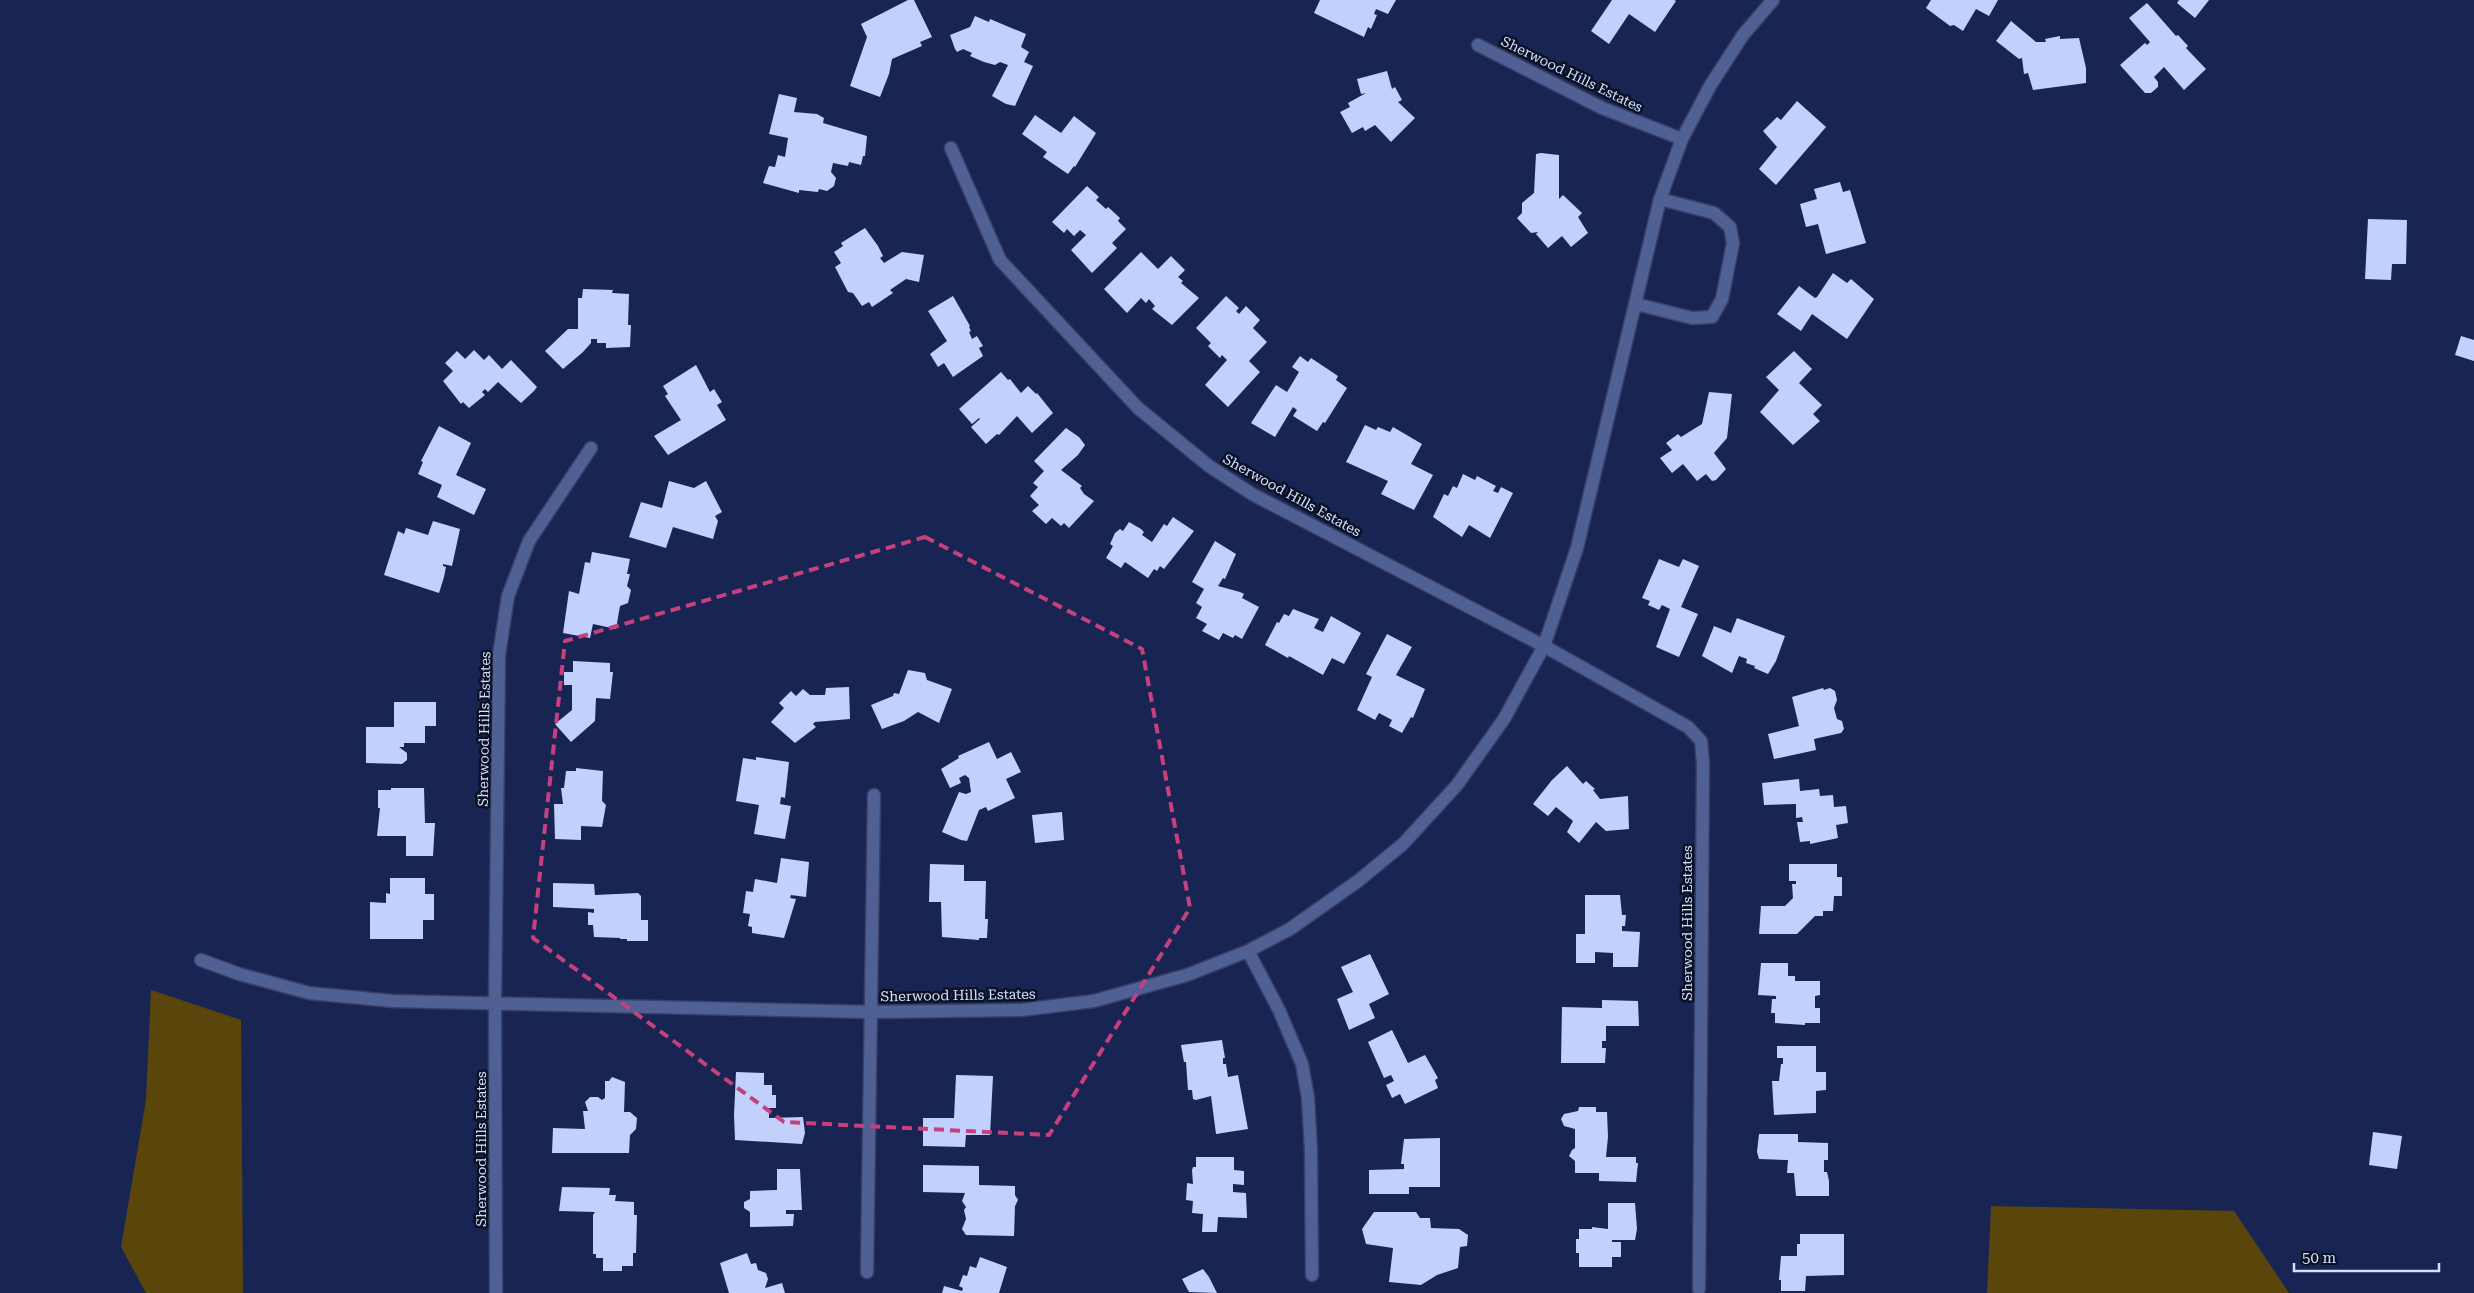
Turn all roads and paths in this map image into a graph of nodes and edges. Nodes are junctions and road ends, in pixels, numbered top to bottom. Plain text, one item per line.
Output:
1 (1773, 0) edge
2 (1478, 45) dead end
3 (1682, 139) junction
4 (951, 148) dead end
5 (1660, 199) junction
6 (1636, 304) junction
7 (591, 448) dead end
8 (1544, 646) junction
9 (874, 795) dead end
10 (1248, 951) junction
11 (201, 960) dead end
12 (495, 1004) junction
13 (870, 1012) junction
14 (867, 1272) dead end
15 (1312, 1275) dead end
16 (1699, 1289) dead end
17 (496, 1293) edge

1 - 3 street, Sherwood Hills Estates
2 - 3 street, Sherwood Hills Estates
3 - 5 street, Sherwood Hills Estates
4 - 8 street, Sherwood Hills Estates
5 - 6 street, Sherwood Hills Estates
5 - 6 street
6 - 8 street, Sherwood Hills Estates
7 - 12 street, Sherwood Hills Estates
8 - 10 street, Sherwood Hills Estates
8 - 16 street, Sherwood Hills Estates
9 - 13 street, Sherwood Hills Estates
10 - 13 street, Sherwood Hills Estates
10 - 15 street
11 - 12 street, Sherwood Hills Estates
12 - 13 street, Sherwood Hills Estates
12 - 17 street, Sherwood Hills Estates
13 - 14 street, Sherwood Hills Estates

